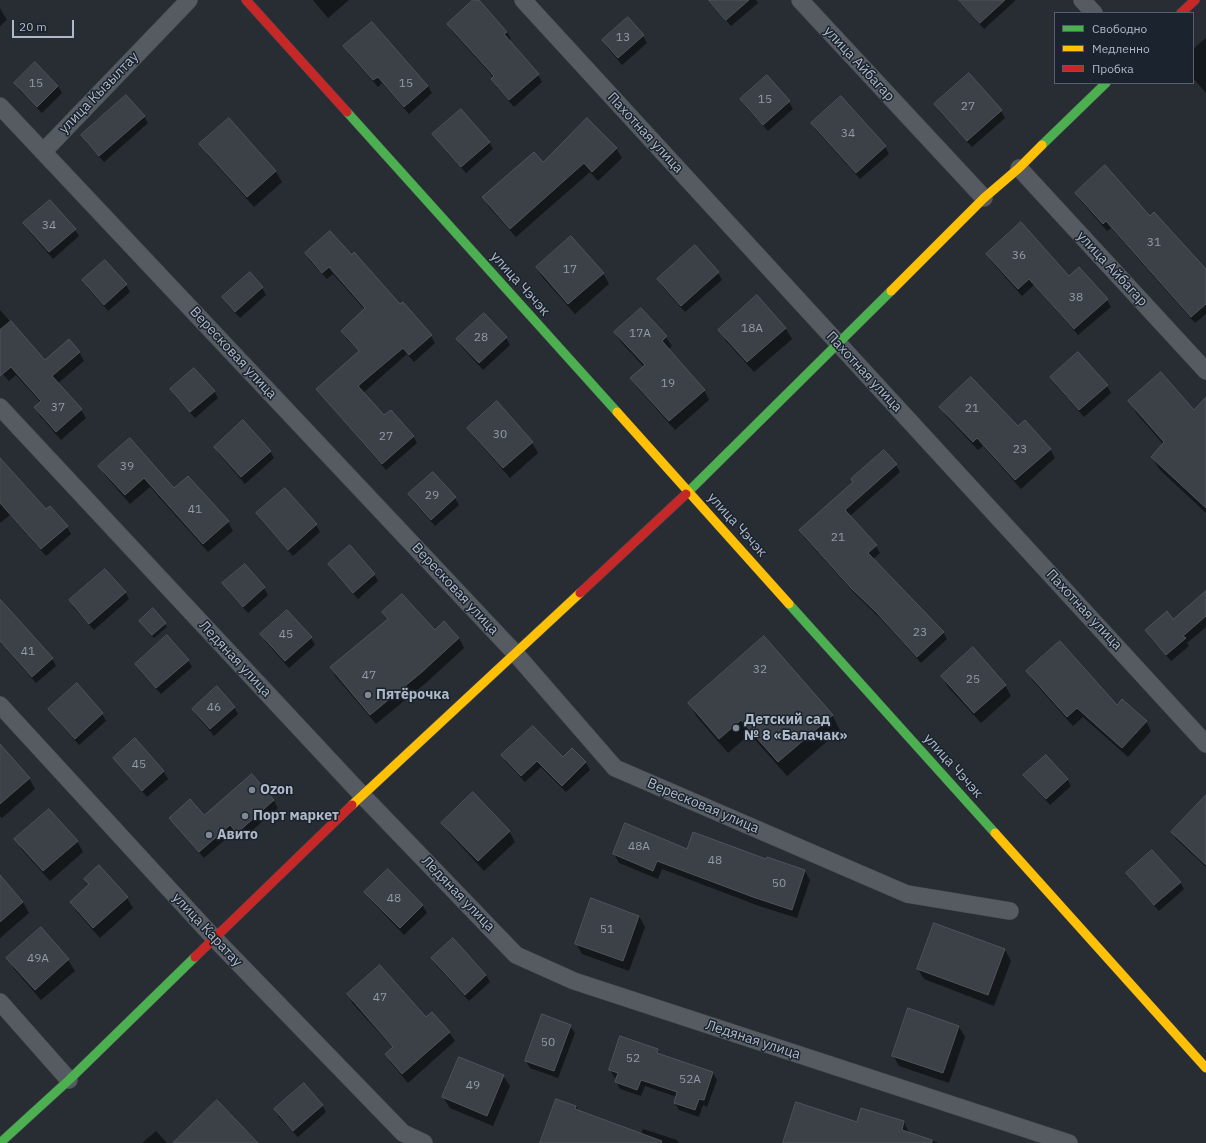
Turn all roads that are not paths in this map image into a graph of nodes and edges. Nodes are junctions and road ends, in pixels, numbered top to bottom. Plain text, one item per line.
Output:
1 (189, 0) edge
2 (246, 0) edge
3 (523, 0) edge
4 (800, 0) edge
5 (1082, 0) edge
6 (1195, 0) edge
7 (1093, 12) edge
8 (1182, 12) edge
9 (1105, 84) edge
10 (0, 106) edge
11 (43, 152) junction
12 (1019, 168) junction
13 (984, 198) junction
14 (838, 343) junction
15 (1206, 370) edge
16 (0, 407) edge
17 (689, 492) junction
18 (516, 653) junction
19 (0, 705) edge
20 (1206, 744) edge
21 (362, 795) junction
22 (1010, 911) dead end
23 (215, 939) junction
24 (0, 1002) edge
25 (1206, 1068) edge
26 (69, 1080) junction
27 (0, 1143) edge
28 (424, 1143) edge
29 (1069, 1143) edge

1 - 11 street, улица Кызылтау
2 - 17 street, улица Чэчэк
3 - 14 street, Пахотная улица
4 - 13 street, улица Айбагар
5 - 7 street
6 - 8 street
9 - 12 street
10 - 11 street, Вересковая улица
11 - 18 street, Вересковая улица
12 - 13 street
12 - 15 street, улица Айбагар
13 - 14 street
14 - 17 street
14 - 20 street, Пахотная улица
16 - 21 street, Ледяная улица
17 - 18 street
17 - 25 street, улица Чэчэк
18 - 21 street
18 - 22 street, Вересковая улица
19 - 23 street, улица Каратау
21 - 23 street
21 - 29 street, Ледяная улица
23 - 26 street
23 - 28 street, улица Каратау
24 - 26 street
26 - 27 street

